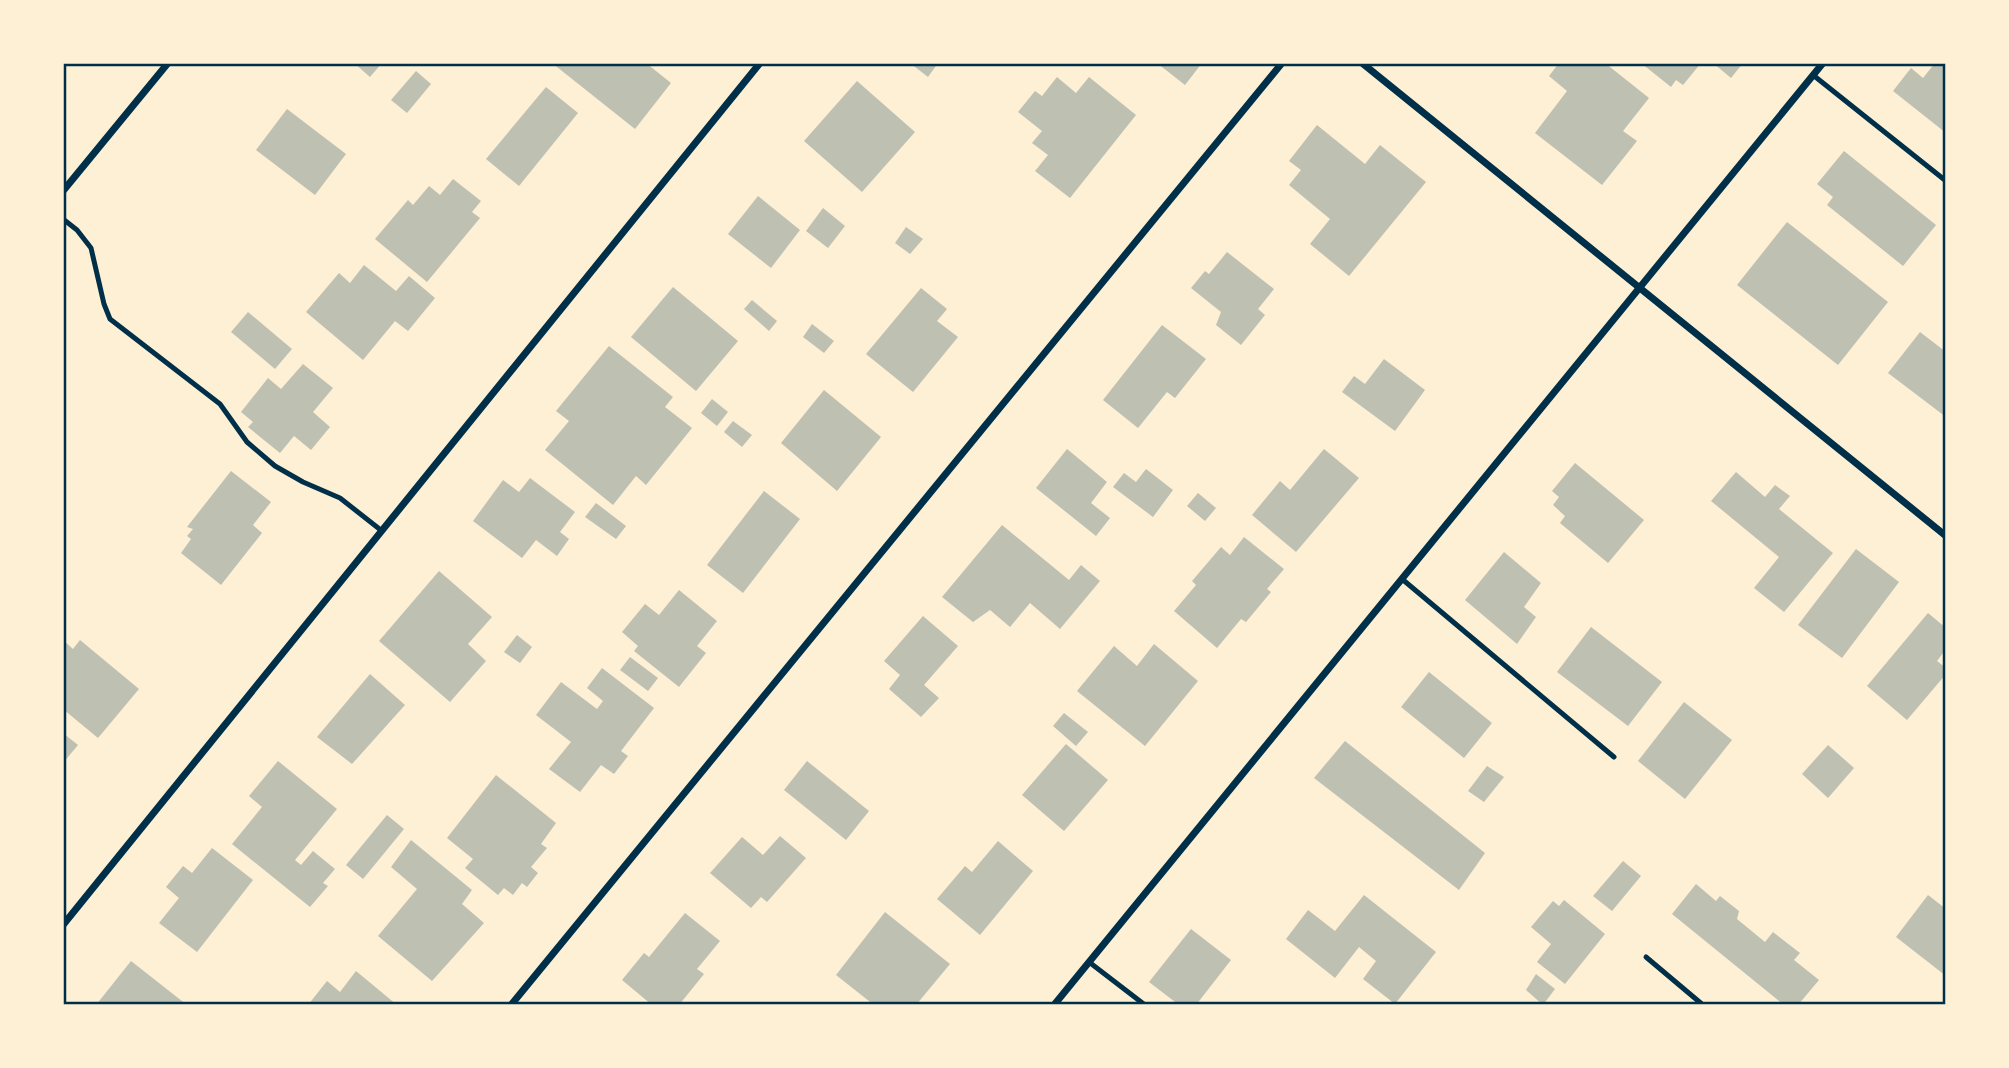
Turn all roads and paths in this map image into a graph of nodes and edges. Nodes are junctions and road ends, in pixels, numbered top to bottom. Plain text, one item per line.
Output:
1 (169, 63) edge
2 (761, 63) edge
3 (1282, 63) edge
4 (1362, 63) edge
5 (1823, 63) edge
6 (1814, 75) junction
7 (1946, 181) edge
8 (63, 191) edge
9 (63, 219) edge
10 (1639, 288) junction
11 (382, 531) junction
12 (1946, 536) edge
13 (1402, 579) junction
14 (1614, 757) dead end
15 (63, 925) edge
16 (1646, 957) dead end
17 (1089, 962) junction
18 (511, 1005) edge
19 (1054, 1005) edge
20 (1145, 1005) edge
21 (1703, 1005) edge

1 - 8 street
2 - 11 street
3 - 18 street
4 - 10 street
5 - 6 street
6 - 7 lane
6 - 10 street
9 - 11 lane
10 - 12 street
10 - 13 street
11 - 15 street
13 - 14 lane
13 - 17 street
16 - 21 lane
17 - 19 street
17 - 20 lane

